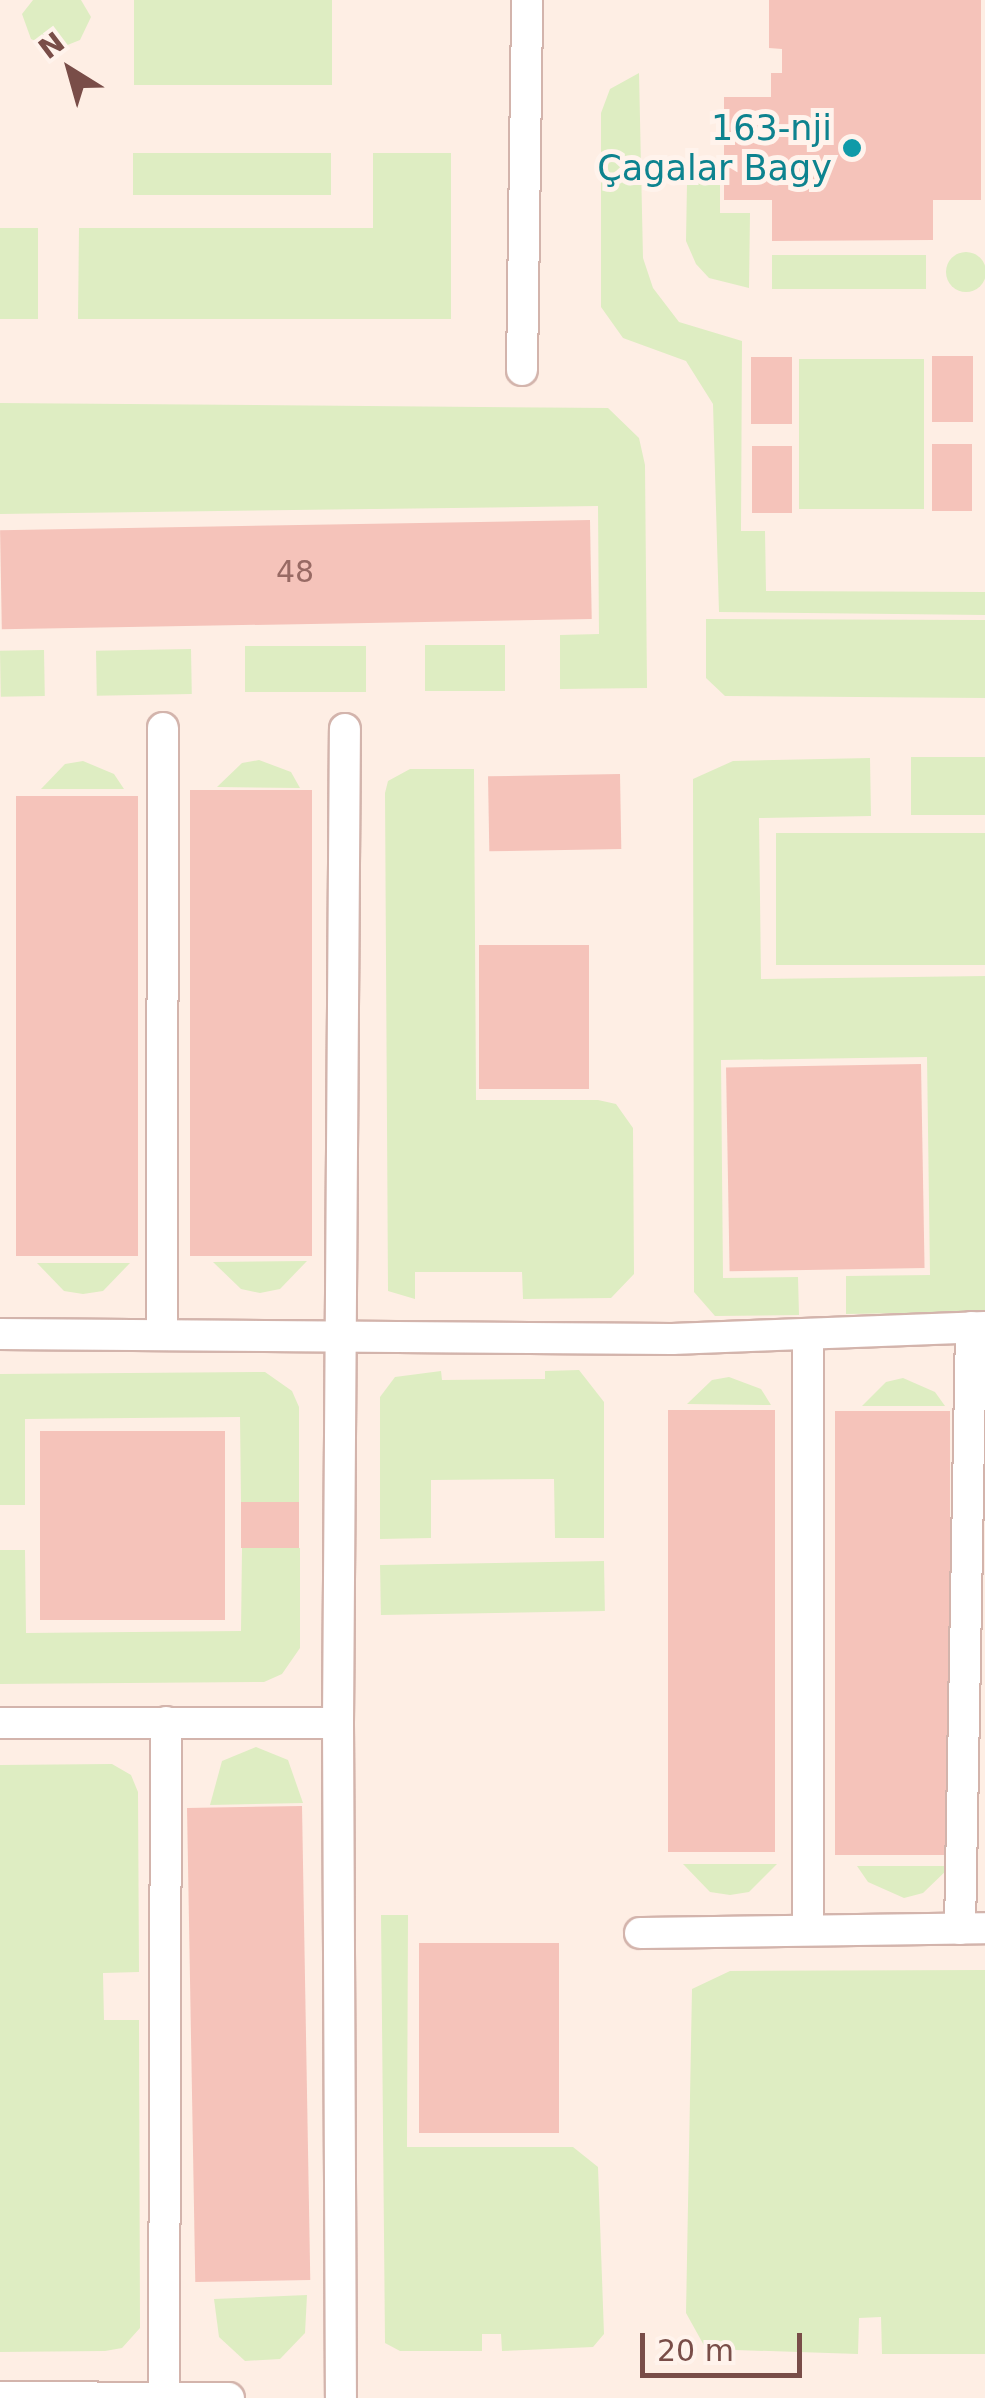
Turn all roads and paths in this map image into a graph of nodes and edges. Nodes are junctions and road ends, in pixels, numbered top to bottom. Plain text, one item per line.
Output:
1 (527, 0) edge
2 (522, 370) dead end
3 (163, 728) dead end
4 (345, 729) dead end
5 (978, 1327) edge
6 (0, 1334) edge
7 (162, 1335) junction
8 (808, 1336) junction
9 (341, 1337) junction
10 (166, 1722) junction
11 (0, 1723) edge
12 (338, 1723) junction
13 (973, 1928) edge
14 (808, 1929) junction
15 (640, 1933) dead end
16 (0, 2396) edge
17 (28, 2397) edge
18 (164, 2398) edge
19 (229, 2398) edge
20 (340, 2398) edge

1 - 2 lane
3 - 7 lane
4 - 9 lane
5 - 8 lane
5 - 13 lane
6 - 7 lane
7 - 9 lane
8 - 9 lane
8 - 14 lane
9 - 12 lane
10 - 11 lane
10 - 12 lane
10 - 18 lane
12 - 20 lane
13 - 14 lane
14 - 15 lane
16 - 17 lane
17 - 18 lane
18 - 19 lane

